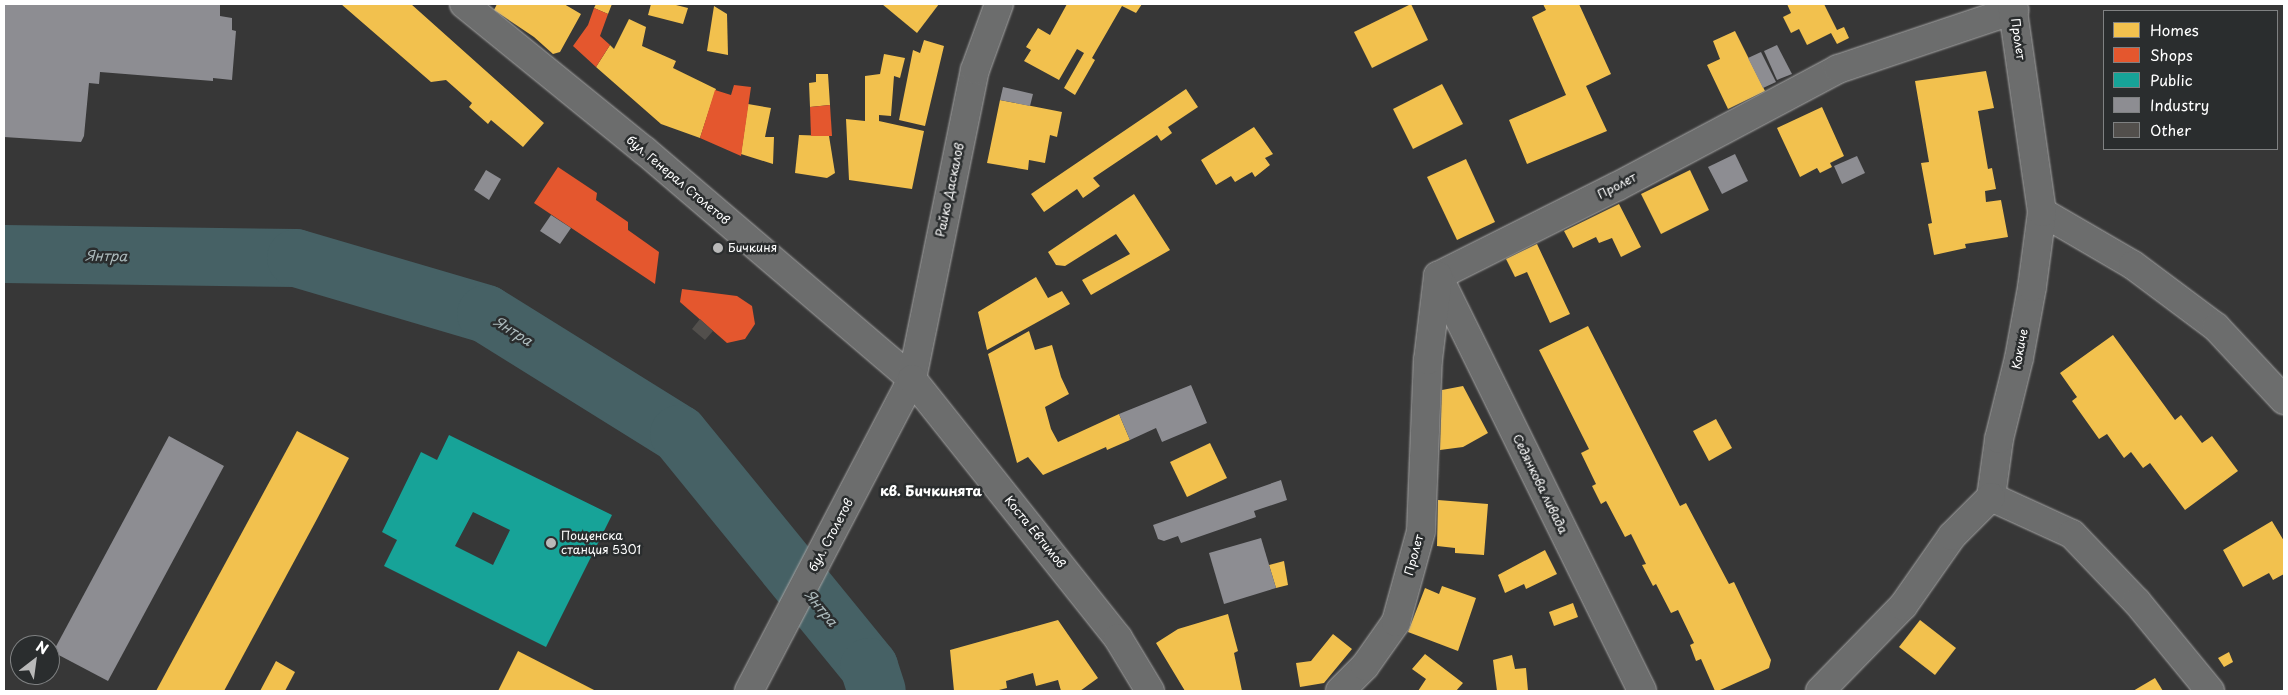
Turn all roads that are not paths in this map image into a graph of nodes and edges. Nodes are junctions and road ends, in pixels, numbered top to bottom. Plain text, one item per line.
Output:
1 (464, 4) edge
2 (999, 4) edge
3 (2013, 7) edge
4 (2042, 212) junction
5 (1438, 276) junction
6 (912, 379) junction
7 (2284, 400) edge
8 (1991, 497) junction
9 (749, 691) edge
10 (1150, 691) edge
11 (1340, 691) edge
12 (1642, 691) edge
13 (1820, 691) edge
14 (2210, 691) edge

1 - 6 street, бул. Генерал Столетов
2 - 6 street, Райко Даскалов
3 - 4 street, Пролет
3 - 5 street, Пролет
4 - 7 street
4 - 8 street, Кокиче
5 - 11 street, Пролет
5 - 12 street, Седянкова ливада
6 - 9 street, бул. Столетов
6 - 10 street, Коста Евтимов
8 - 13 street
8 - 14 street

